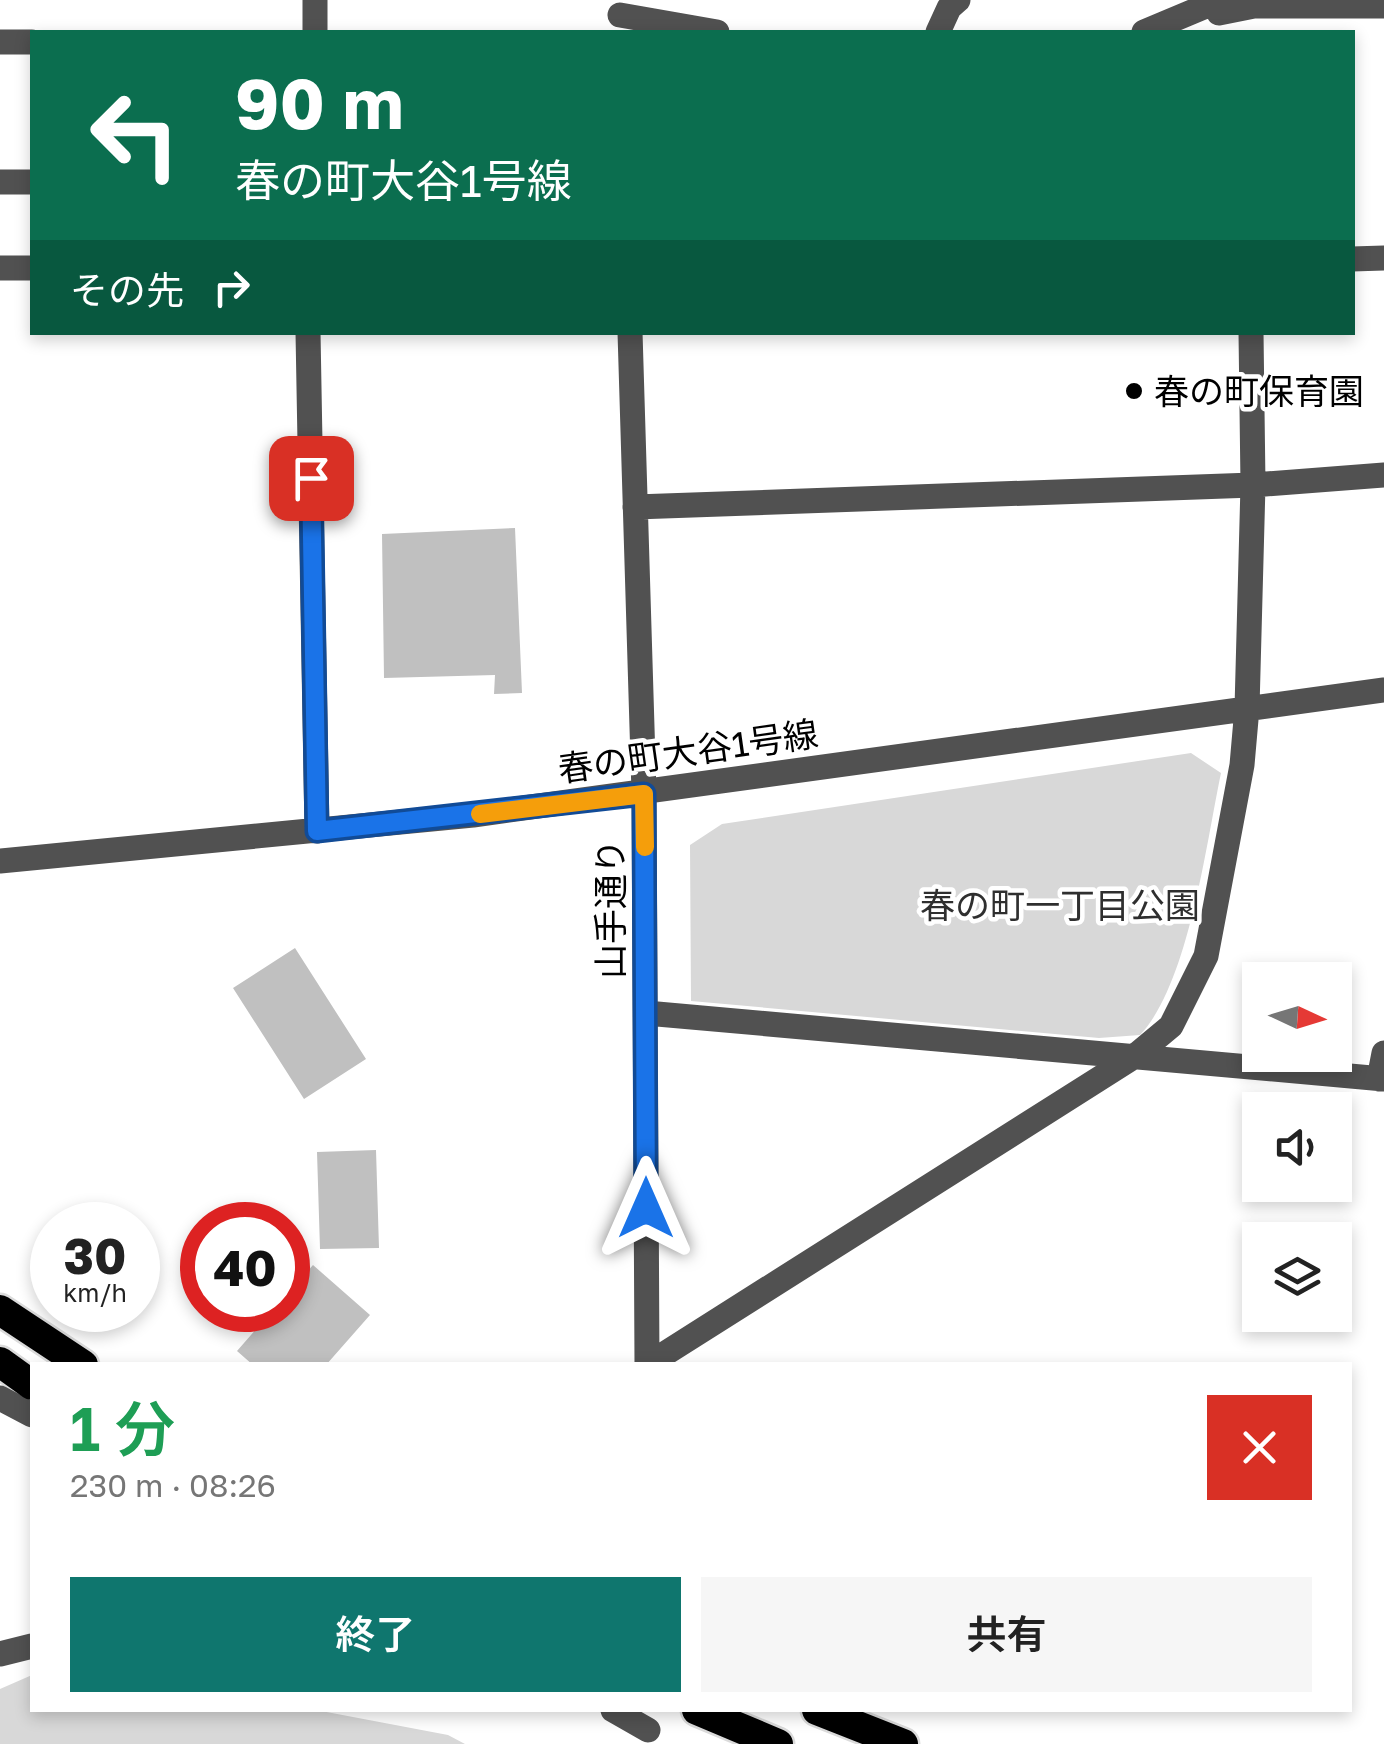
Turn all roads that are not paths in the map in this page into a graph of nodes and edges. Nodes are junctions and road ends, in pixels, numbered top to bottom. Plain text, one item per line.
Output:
1 (315, 0) edge
2 (958, 0) edge
3 (1384, 6) edge
4 (1219, 12) edge
5 (620, 16) edge
6 (314, 30) edge
7 (705, 30) edge
8 (939, 30) edge
9 (1152, 30) edge
10 (0, 42) edge
11 (30, 42) edge
12 (0, 182) edge
13 (30, 182) edge
14 (1384, 258) edge
15 (1355, 259) edge
16 (0, 268) edge
17 (30, 268) edge
18 (308, 335) edge
19 (630, 335) edge
20 (1251, 335) edge
21 (1384, 475) edge
22 (1253, 484) junction
23 (636, 507) junction
24 (1384, 690) edge
25 (1247, 708) junction
26 (644, 794) junction
27 (317, 831) junction
28 (0, 861) edge
29 (646, 1012) junction
30 (1384, 1052) edge
31 (1135, 1056) junction
32 (1382, 1079) edge
33 (0, 1310) edge
34 (0, 1362) edge
35 (78, 1362) edge
36 (647, 1362) edge
37 (652, 1362) edge
38 (0, 1372) edge
39 (30, 1386) edge
40 (30, 1387) edge
41 (0, 1398) edge
42 (30, 1414) edge
43 (30, 1646) edge
44 (0, 1654) edge
45 (617, 1712) edge
46 (702, 1712) edge
47 (822, 1712) edge
48 (648, 1728) edge
49 (778, 1744) edge
50 (903, 1744) edge

1 - 6 street
2 - 8 street
3 - 4 street
4 - 9 street
5 - 7 street
10 - 11 street
12 - 13 street
14 - 15 street
16 - 17 street
18 - 27 street
19 - 23 street, 山手通り
20 - 22 street
21 - 22 street
22 - 23 street
22 - 25 street
23 - 26 street, 山手通り
24 - 25 street, 春の町大谷1号線
25 - 26 street, 春の町大谷1号線
25 - 31 street
26 - 27 street, 春の町大谷1号線
26 - 29 street, 山手通り
27 - 28 street, 春の町大谷1号線
29 - 31 street
29 - 36 street, 山手通り
30 - 32 street
31 - 32 street
31 - 37 street
33 - 35 highway
34 - 39 highway
38 - 40 highway
41 - 42 street
43 - 44 street
45 - 48 street
46 - 49 highway
47 - 50 highway

